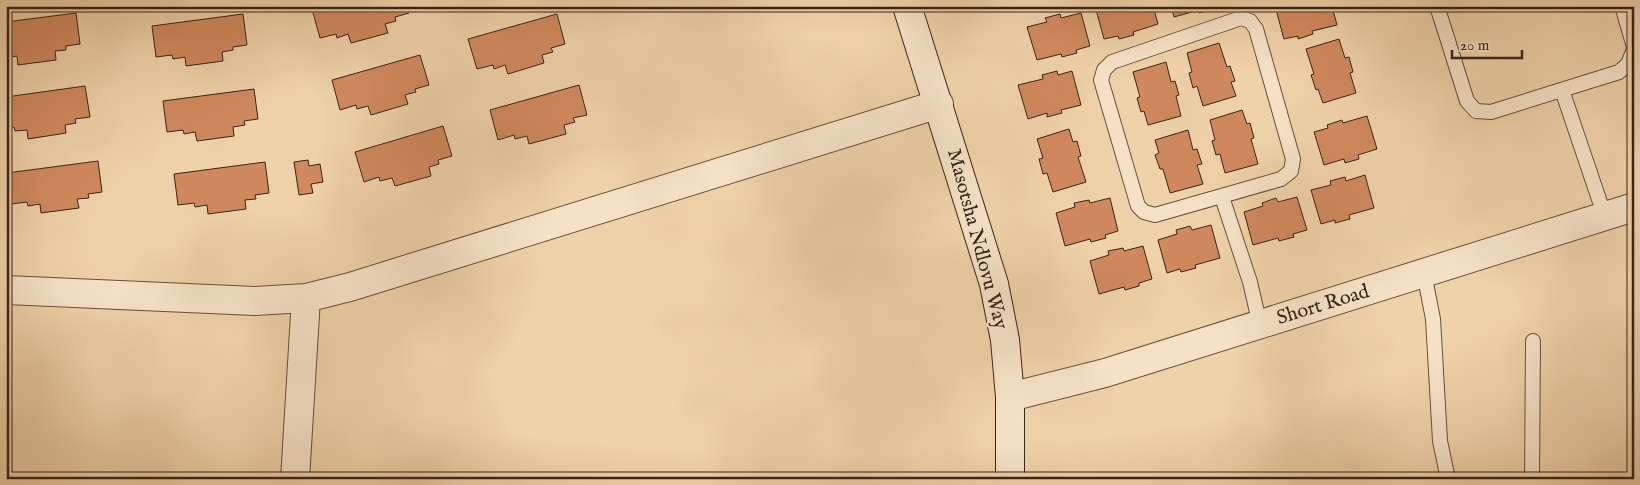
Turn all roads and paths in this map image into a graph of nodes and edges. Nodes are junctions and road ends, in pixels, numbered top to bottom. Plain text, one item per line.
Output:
1 (907, 6) edge
2 (1437, 6) edge
3 (1622, 6) edge
4 (1634, 48) edge
5 (1562, 90) junction
6 (939, 104) junction
7 (1222, 197) junction
8 (1634, 207) edge
9 (1605, 217) junction
10 (1424, 273) junction
11 (6, 290) edge
12 (306, 298) junction
13 (1260, 325) junction
14 (1534, 341) dead end
15 (1010, 397) junction
16 (295, 479) edge
17 (1010, 479) edge
18 (1448, 479) edge
19 (1532, 479) edge

1 - 6 street, Masotsha Ndlovu Way
2 - 5 lane
3 - 4 lane
4 - 5 lane
5 - 9 lane
6 - 12 street
6 - 15 street, Masotsha Ndlovu Way
7 - 7 lane
7 - 13 lane
8 - 9 street, Short Road
9 - 10 street, Short Road
10 - 13 street, Short Road
10 - 18 lane
11 - 12 street
12 - 16 street
13 - 15 street, Short Road
14 - 19 lane
15 - 17 street, Masotsha Ndlovu Way

